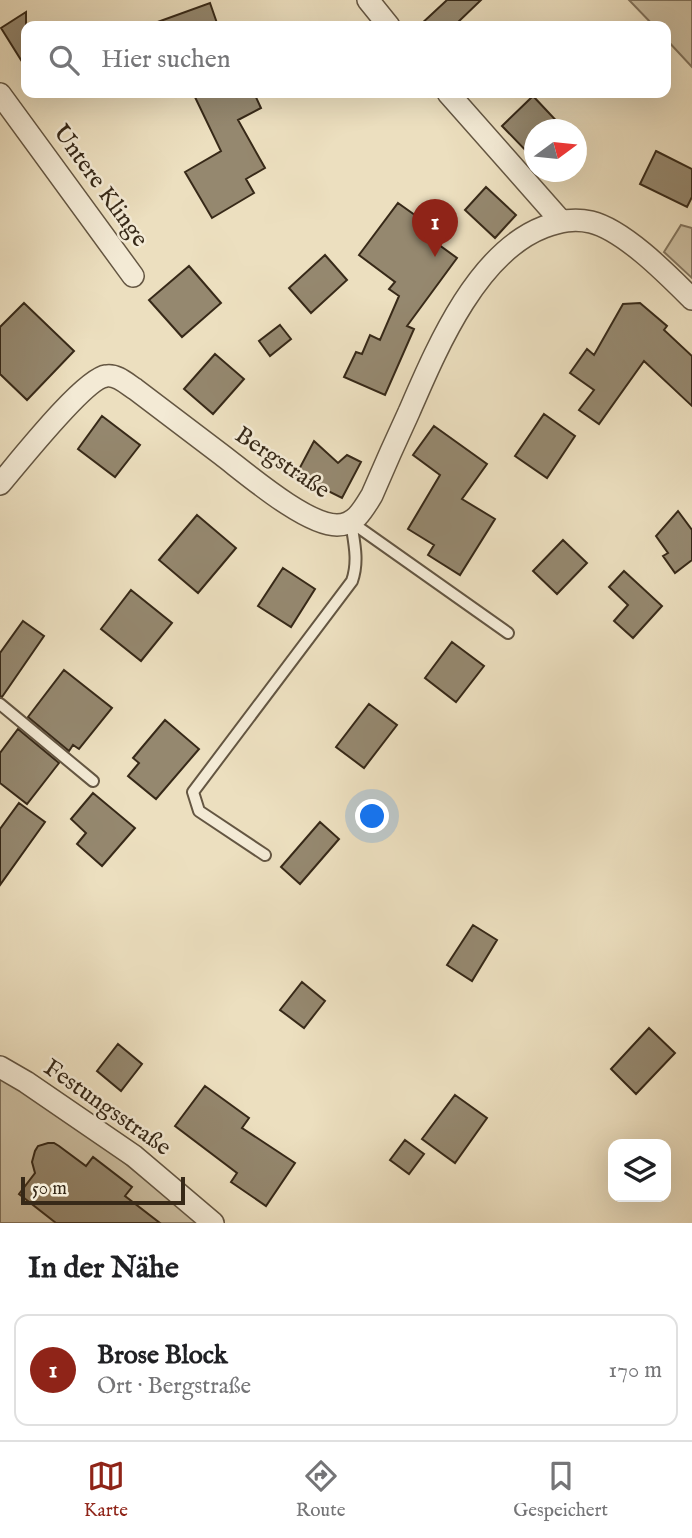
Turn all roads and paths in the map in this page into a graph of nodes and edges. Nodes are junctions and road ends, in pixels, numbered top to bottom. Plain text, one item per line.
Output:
1 (368, 0) edge
2 (385, 21) edge
3 (0, 94) edge
4 (452, 98) edge
5 (561, 221) junction
6 (133, 276) dead end
7 (692, 299) edge
8 (0, 484) edge
9 (351, 522) junction
10 (508, 633) dead end
11 (0, 705) edge
12 (93, 781) dead end
13 (265, 855) dead end
14 (0, 1067) edge
15 (213, 1223) edge

1 - 2 street
3 - 6 street, Untere Klinge
4 - 5 street
5 - 7 street
5 - 9 street, Bergstraße
8 - 9 street, Bergstraße
9 - 10 lane
9 - 13 lane
11 - 12 lane
14 - 15 street, Festungsstraße

